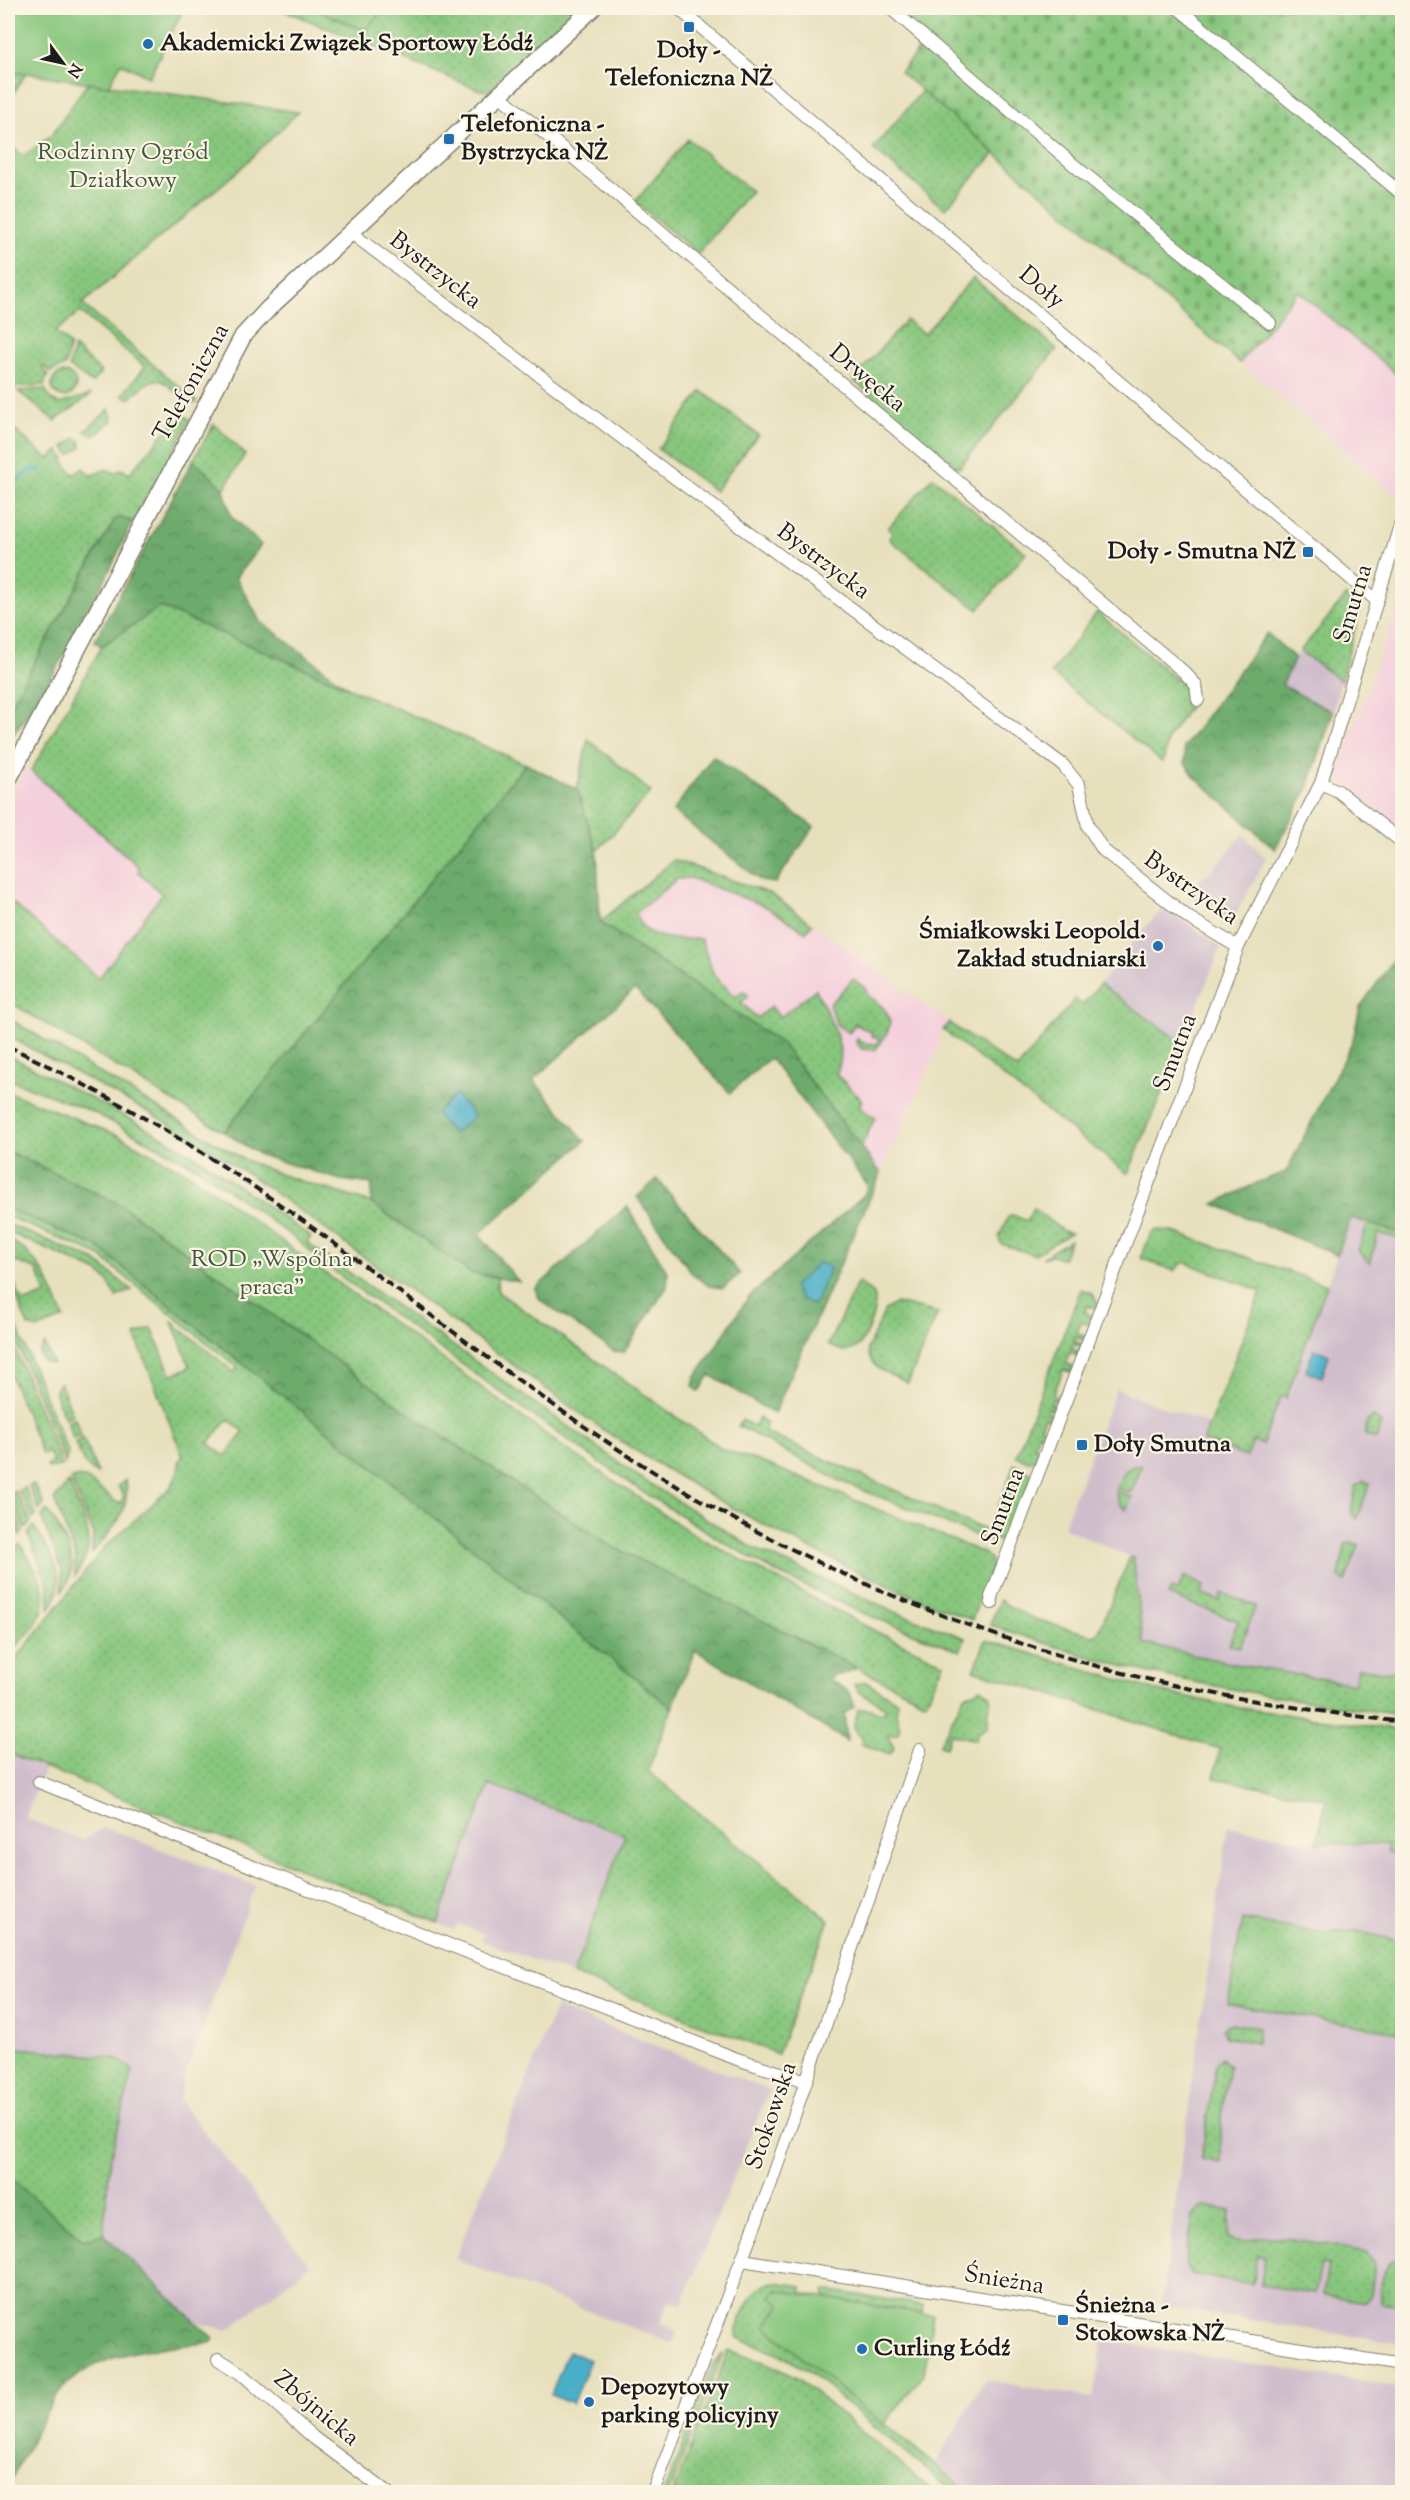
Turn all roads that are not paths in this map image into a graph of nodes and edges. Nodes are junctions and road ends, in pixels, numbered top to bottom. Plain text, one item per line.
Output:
1 (592, 8) edge
2 (678, 8) edge
3 (890, 8) edge
4 (1179, 8) edge
5 (499, 95) junction
6 (1402, 194) edge
7 (350, 232) junction
8 (1270, 323) dead end
9 (1402, 519) edge
10 (1376, 600) junction
11 (1198, 700) dead end
12 (8, 780) edge
13 (1321, 783) junction
14 (1402, 842) edge
15 (1238, 947) junction
16 (992, 1603) dead end
17 (920, 1750) dead end
18 (39, 1782) dead end
19 (806, 2081) junction
20 (742, 2260) junction
21 (218, 2359) dead end
22 (1402, 2365) edge
23 (387, 2493) edge
24 (653, 2493) edge

1 - 5 street, Telefoniczna
2 - 10 street, Doły
3 - 8 street
4 - 6 street
5 - 7 street, Telefoniczna
5 - 11 street, Drwęcka
7 - 12 street, Telefoniczna
7 - 15 street, Bystrzycka
9 - 10 street, Smutna
10 - 13 street, Smutna
13 - 14 street
13 - 15 street, Smutna
15 - 16 street, Smutna
17 - 19 street, Stokowska
18 - 19 street
19 - 20 street, Stokowska
20 - 22 street, Śnieżna
20 - 24 street, Stokowska
21 - 23 street, Zbójnicka

